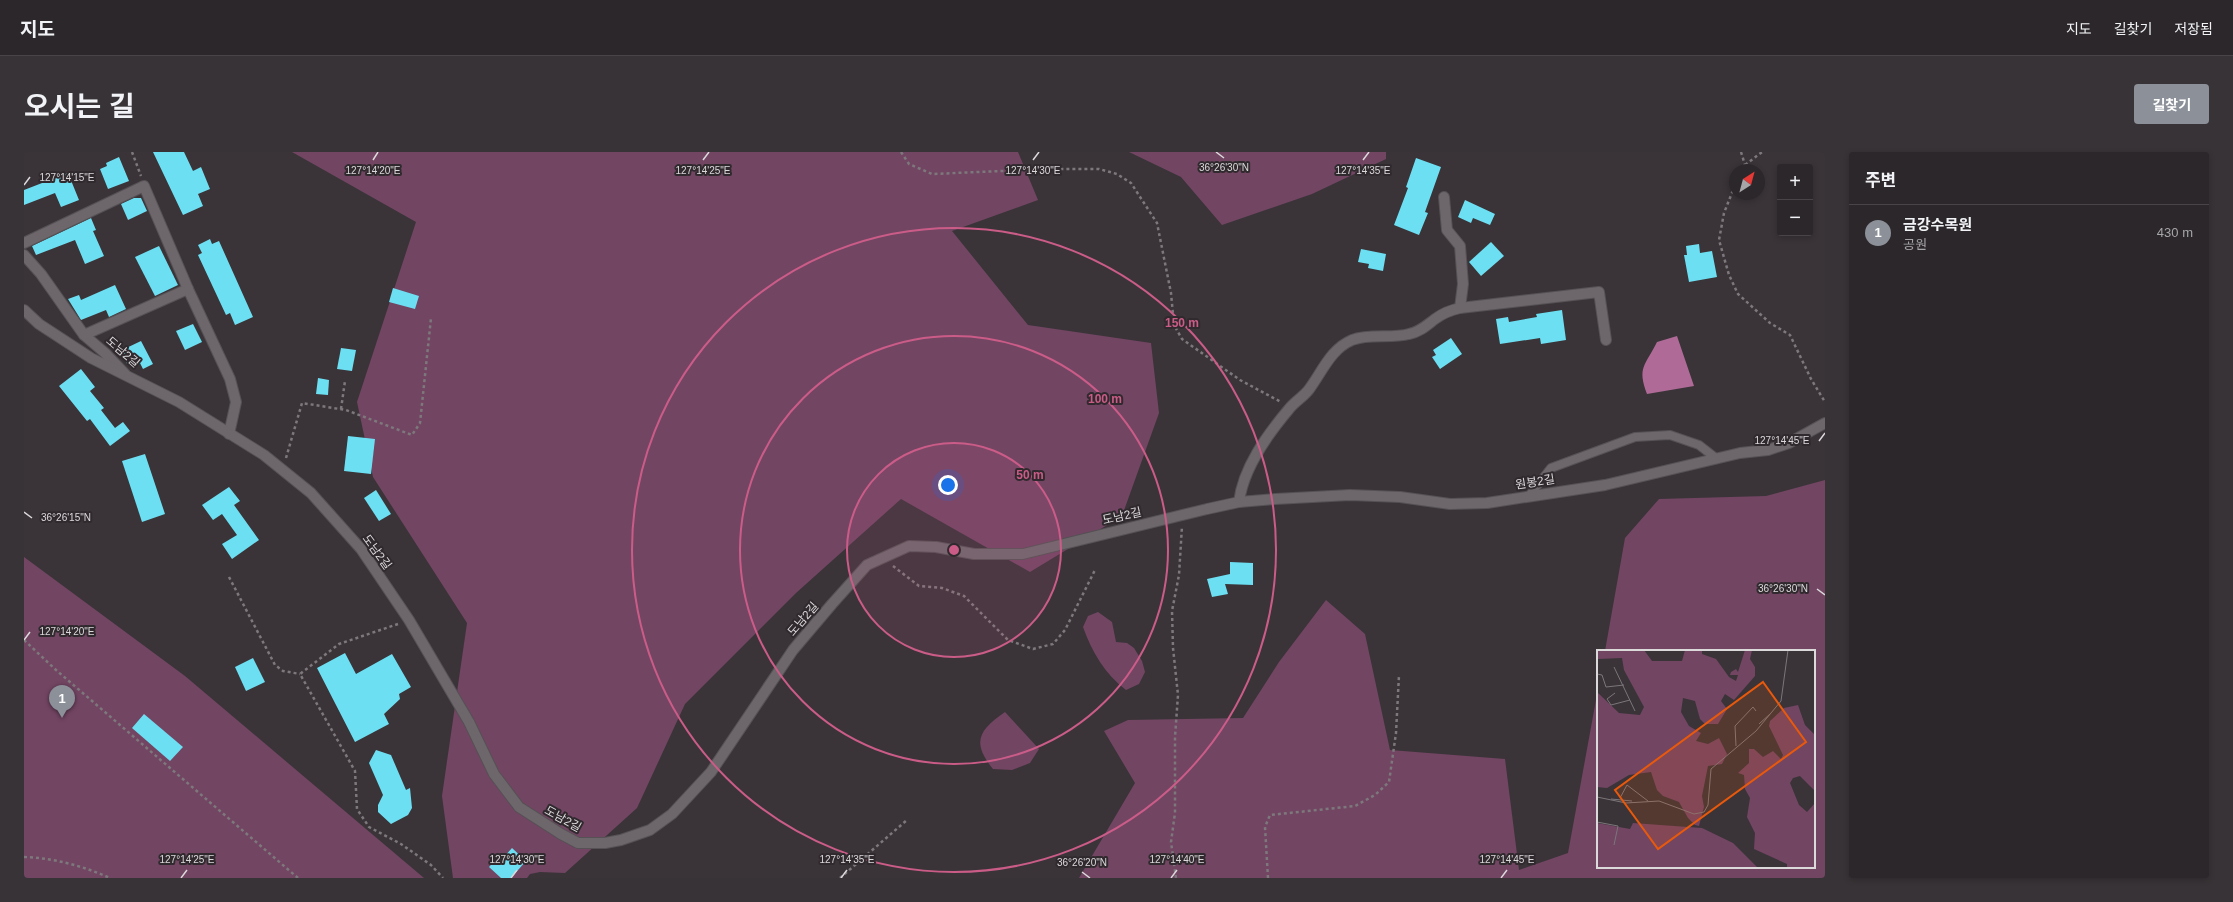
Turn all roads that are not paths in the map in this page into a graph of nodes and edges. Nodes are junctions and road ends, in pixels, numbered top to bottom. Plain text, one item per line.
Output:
1 (1444, 197) dead end
2 (24, 243) edge
3 (24, 255) edge
4 (188, 289) junction
5 (1460, 308) junction
6 (24, 310) edge
7 (84, 335) junction
8 (1606, 340) dead end
9 (125, 374) junction
10 (1825, 423) edge
11 (229, 434) junction
12 (1717, 459) junction
13 (1529, 496) junction
14 (1239, 502) junction

1 - 5 main road
2 - 4 main road
3 - 7 main road, 도남2길
4 - 7 main road
4 - 11 main road
5 - 8 main road
5 - 14 main road
6 - 9 main road
7 - 9 main road, 도남2길
9 - 11 main road, 도남2길
10 - 12 main road, 원봉2길
11 - 14 main road, 도남2길
12 - 13 main road, 원봉2길
12 - 13 lane
13 - 14 main road, 원봉2길

